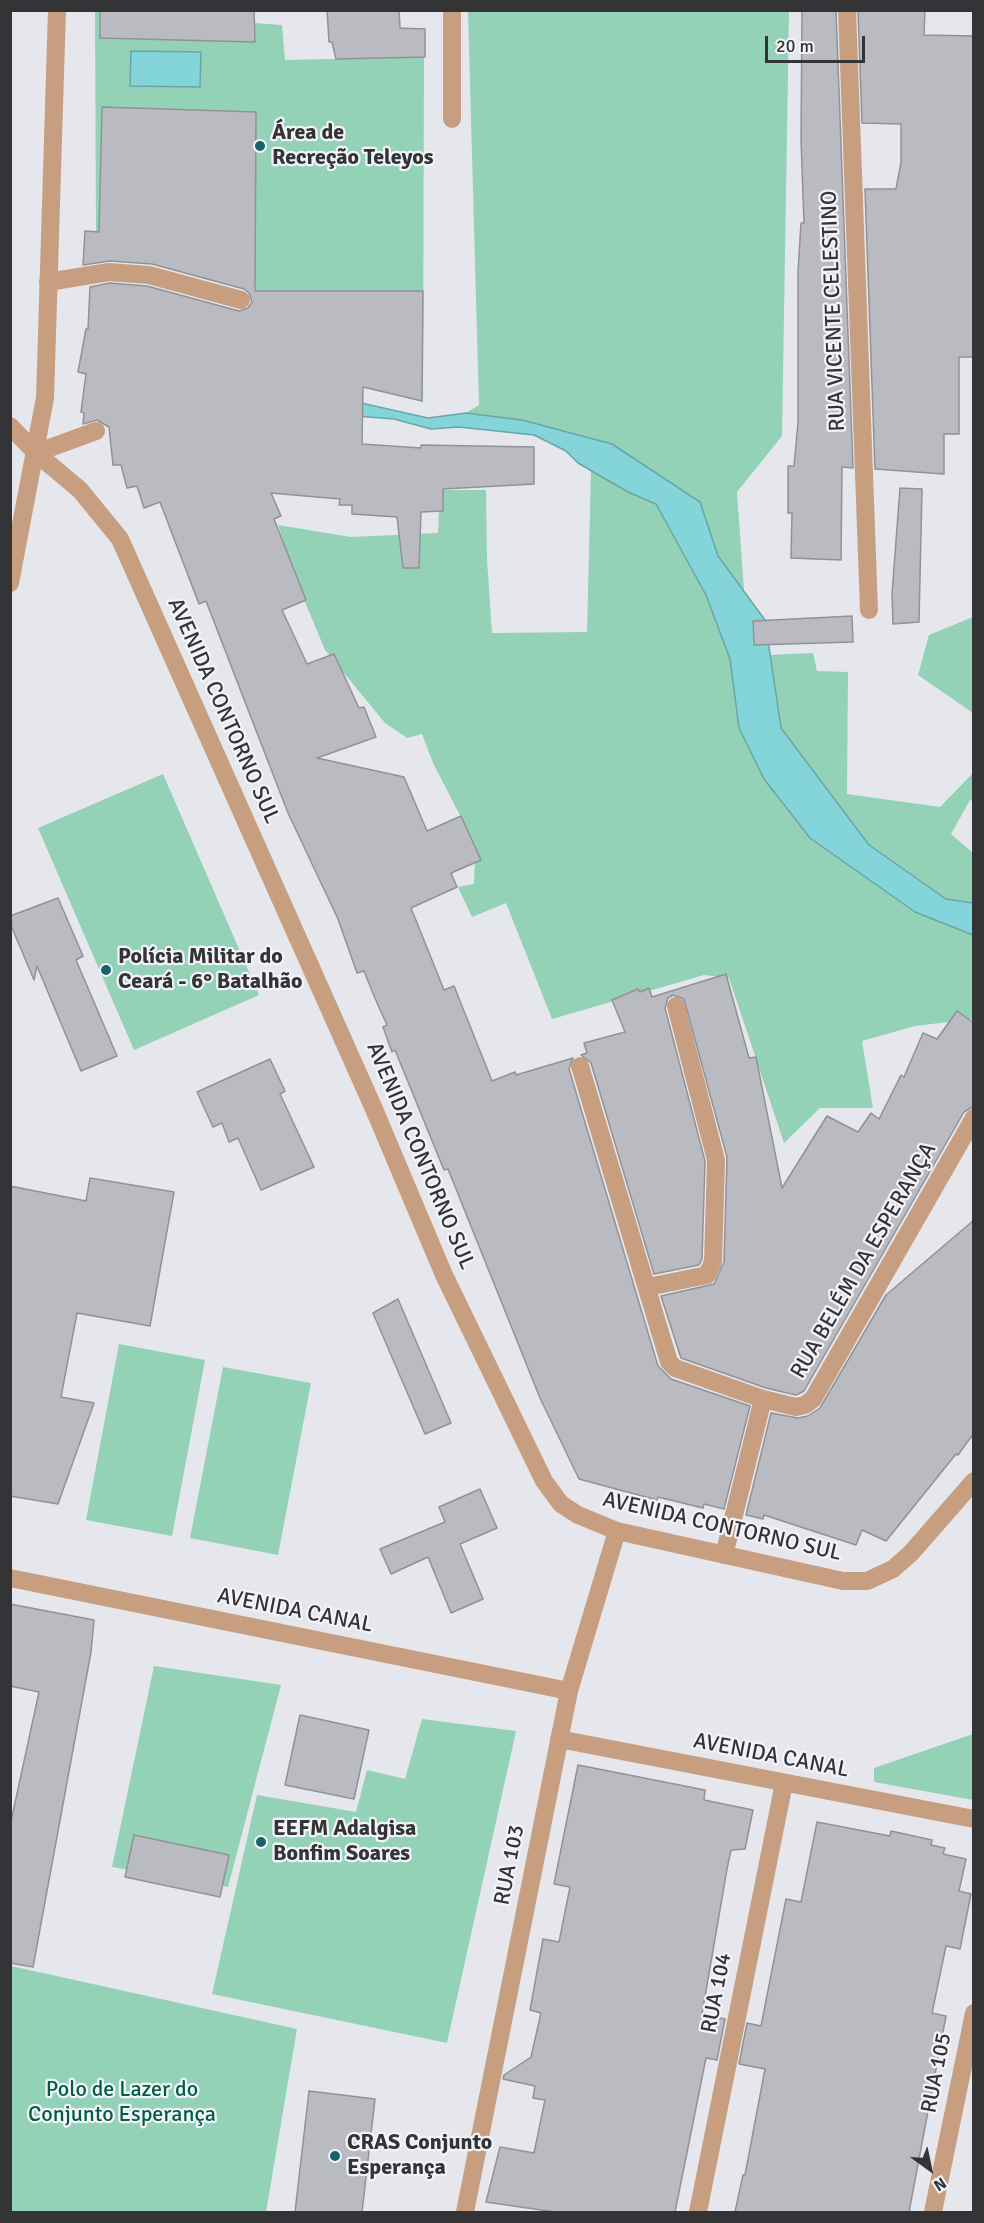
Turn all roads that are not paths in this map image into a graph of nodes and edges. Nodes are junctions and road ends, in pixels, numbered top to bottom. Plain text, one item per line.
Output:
1 (57, 10) edge
2 (452, 10) edge
3 (847, 10) edge
4 (452, 119) dead end
5 (48, 282) junction
6 (241, 300) dead end
7 (10, 426) edge
8 (96, 431) dead end
9 (36, 453) junction
10 (10, 583) edge
11 (869, 610) dead end
12 (676, 1006) dead end
13 (580, 1066) dead end
14 (974, 1118) edge
15 (648, 1287) junction
16 (763, 1399) junction
17 (972, 1486) edge
18 (617, 1531) junction
19 (724, 1555) junction
20 (10, 1578) edge
21 (569, 1691) junction
22 (559, 1739) junction
23 (784, 1783) junction
24 (974, 1819) edge
25 (974, 2013) edge
26 (465, 2212) edge
27 (698, 2212) edge
28 (933, 2212) edge

1 - 5 street
2 - 4 street
3 - 11 street, RUA VICENTE CELESTINO
5 - 6 street
5 - 9 street
7 - 9 street, AVENIDA CONTORNO SUL
8 - 9 street
9 - 10 street
9 - 18 street, AVENIDA CONTORNO SUL
12 - 15 street
13 - 15 street, RUA BELÉM DA ESPERANÇA
14 - 16 street, RUA BELÉM DA ESPERANÇA
15 - 16 street, RUA BELÉM DA ESPERANÇA
16 - 19 street
17 - 19 street, AVENIDA CONTORNO SUL
18 - 19 street, AVENIDA CONTORNO SUL
18 - 21 street, RUA 103
20 - 21 street, AVENIDA CANAL
21 - 22 street, RUA 103
22 - 23 street, AVENIDA CANAL
22 - 26 street, RUA 103
23 - 24 street, AVENIDA CANAL
23 - 27 street, RUA 104
25 - 28 street, RUA 105

